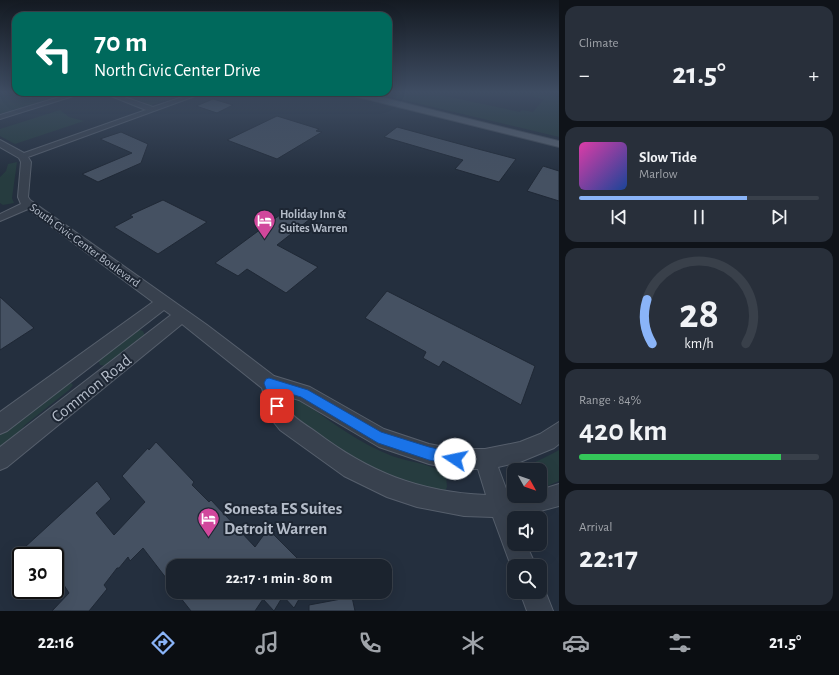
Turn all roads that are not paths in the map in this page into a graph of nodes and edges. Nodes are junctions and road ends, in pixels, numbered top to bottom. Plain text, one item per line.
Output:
1 (120, 121) edge
2 (464, 121) edge
3 (0, 143) edge
4 (559, 144) edge
5 (23, 156) junction
6 (28, 205) junction
7 (0, 218) edge
8 (164, 302) junction
9 (182, 315) junction
10 (269, 383) junction
11 (0, 424) edge
12 (559, 432) edge
13 (485, 458) junction
14 (0, 460) edge
15 (559, 495) edge
16 (501, 506) junction
17 (507, 524) edge
18 (536, 599) edge
19 (540, 611) edge

1 - 5 street
2 - 4 main road
3 - 5 street
5 - 6 street, South Civic Center Boulevard
6 - 7 street
6 - 8 street, South Civic Center Boulevard
8 - 9 street, South Civic Center Boulevard
8 - 11 street, Common Road
9 - 10 street, South Civic Center Boulevard
9 - 14 street, Common Road
10 - 13 street
10 - 16 street
12 - 13 street
13 - 16 street
15 - 16 street
16 - 17 street
18 - 19 street

